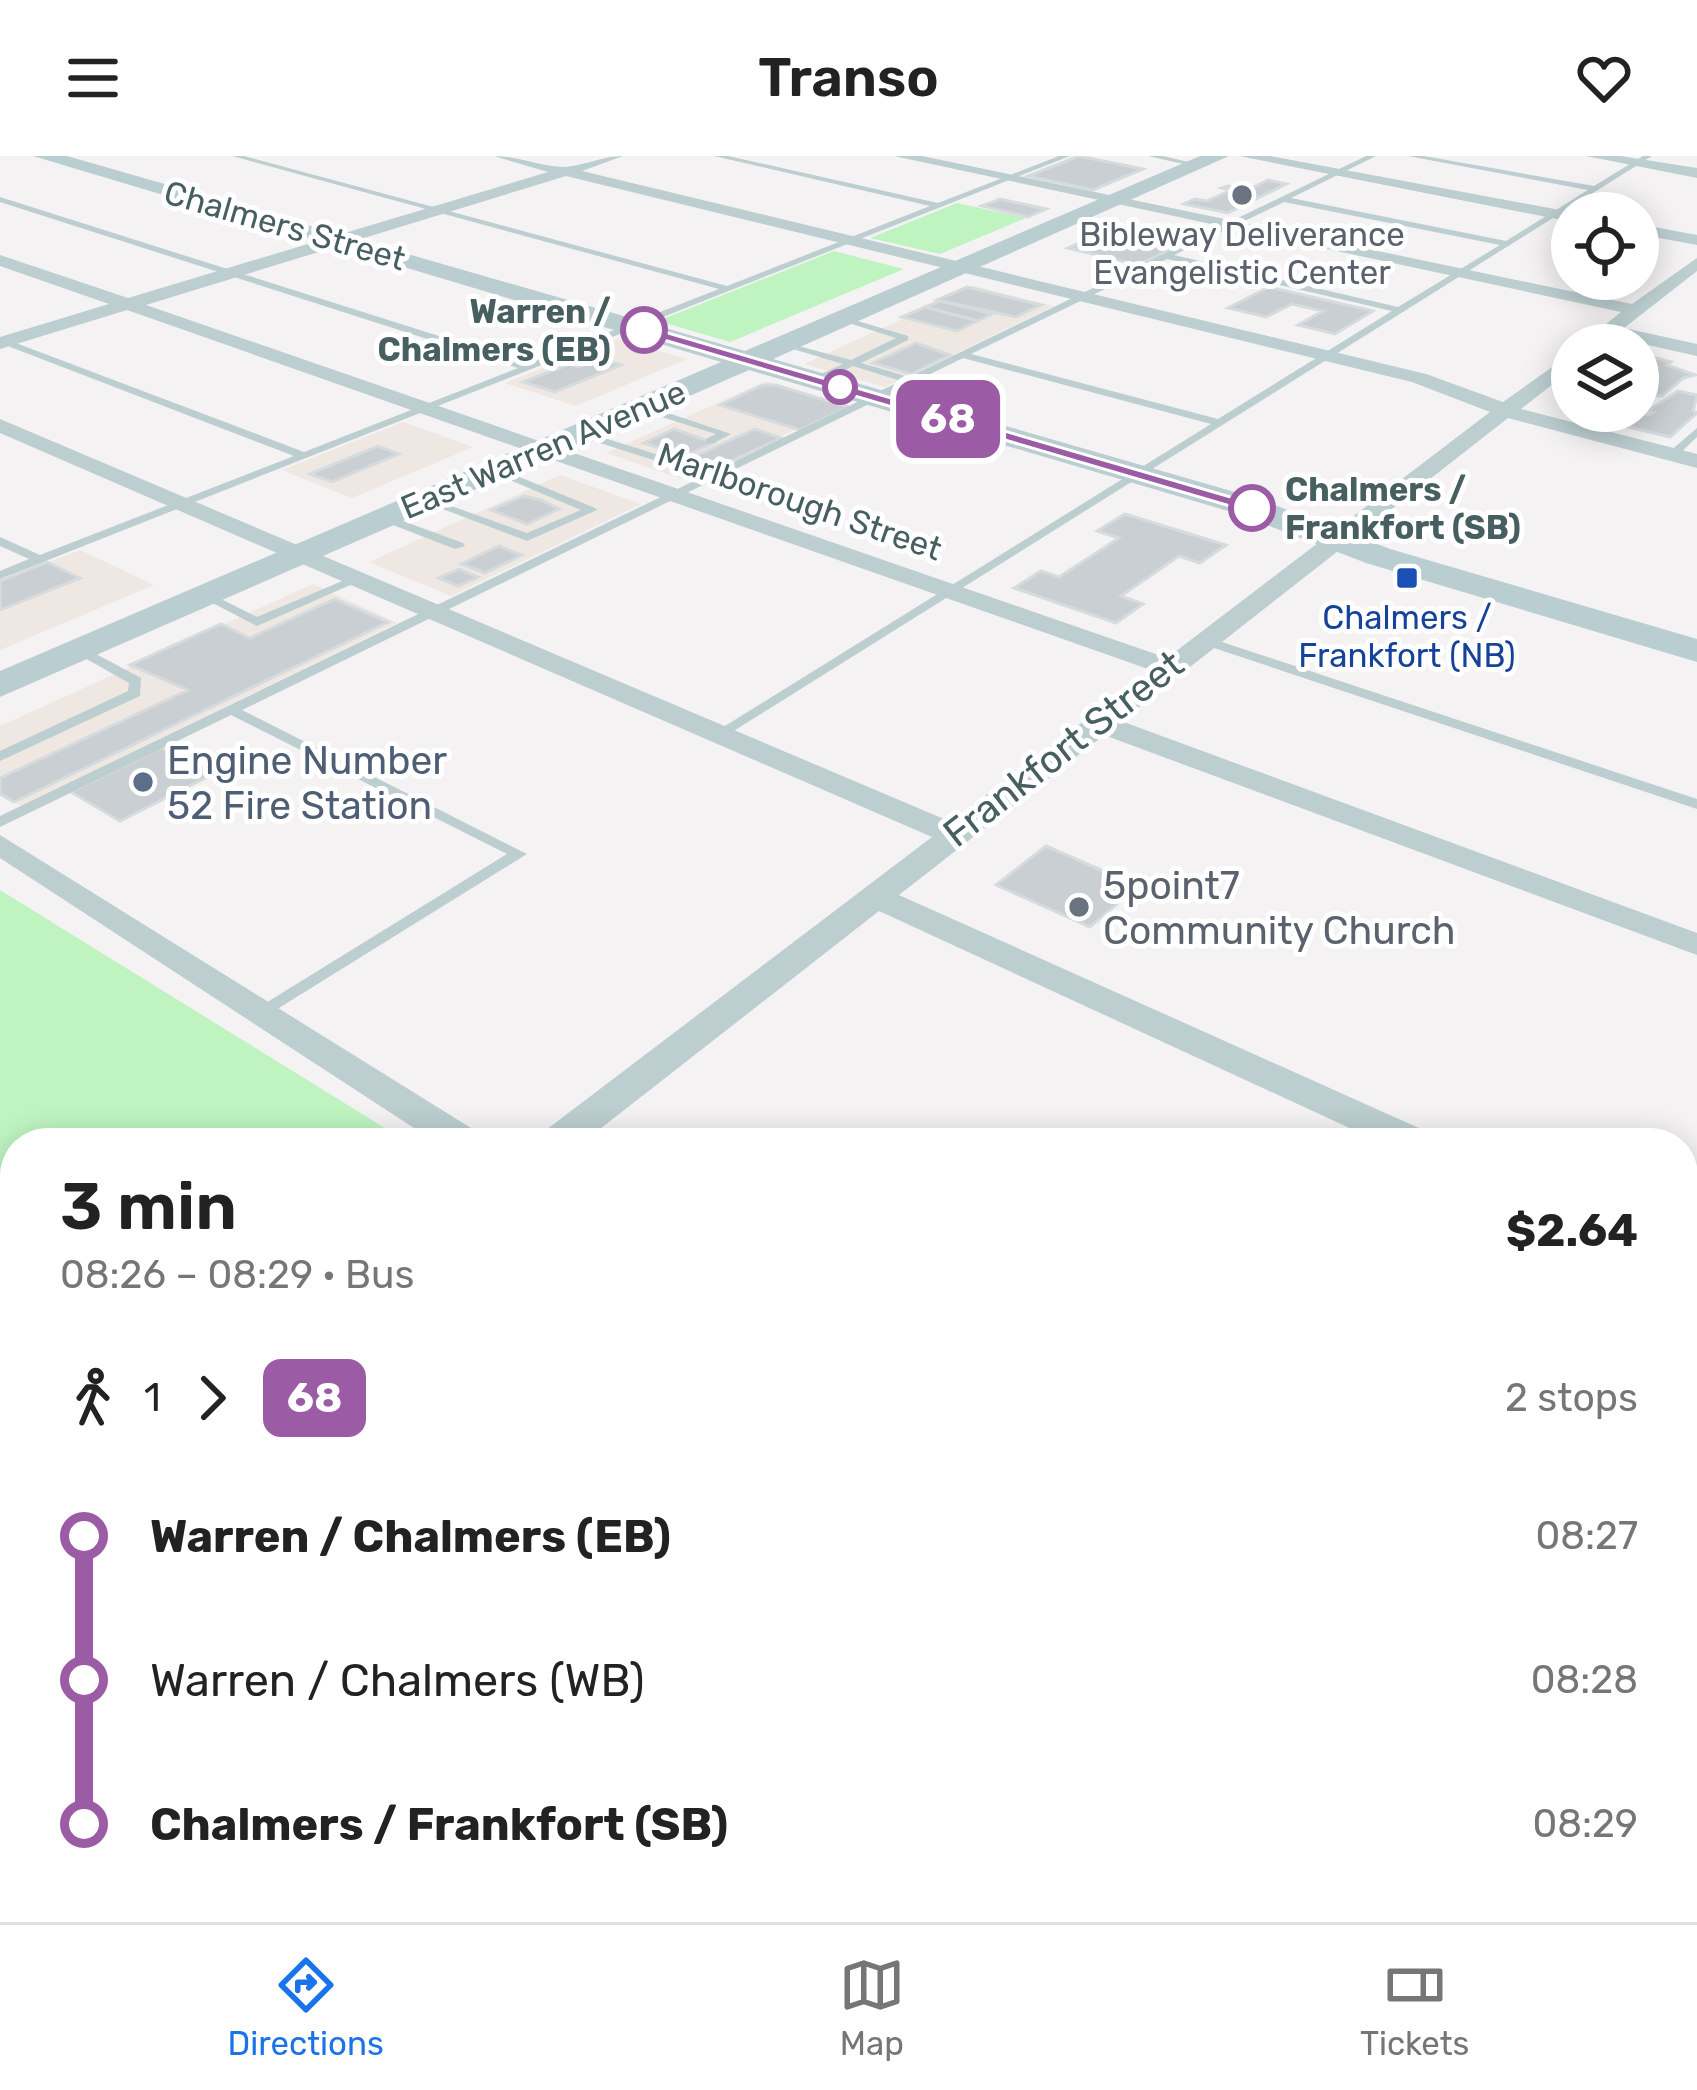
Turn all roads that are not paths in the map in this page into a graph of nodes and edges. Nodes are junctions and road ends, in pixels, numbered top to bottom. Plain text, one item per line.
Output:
1 (44, 156) edge
2 (236, 156) edge
3 (501, 156) edge
4 (616, 156) edge
5 (718, 156) edge
6 (901, 156) edge
7 (1066, 156) edge
8 (1152, 156) edge
9 (1246, 156) edge
10 (1372, 156) edge
11 (1412, 156) edge
12 (1593, 156) edge
13 (1208, 160) edge
14 (1642, 160) edge
15 (564, 171) junction
16 (1336, 173) junction
17 (1697, 173) edge
18 (1008, 178) junction
19 (1595, 189) junction
20 (1591, 192) edge
21 (0, 199) edge
22 (1283, 199) junction
23 (1115, 201) junction
24 (939, 206) junction
25 (437, 210) junction
26 (1551, 213) edge
27 (1551, 221) edge
28 (1229, 224) junction
29 (1659, 233) edge
30 (338, 240) junction
31 (1697, 240) edge
32 (851, 241) junction
33 (1505, 243) junction
34 (1166, 256) junction
35 (0, 260) edge
36 (1697, 263) edge
37 (962, 267) junction
38 (1458, 272) junction
39 (232, 273) junction
40 (728, 289) junction
41 (1083, 296) junction
42 (129, 304) junction
43 (1398, 310) junction
44 (1636, 310) junction
45 (842, 320) junction
46 (1618, 324) edge
47 (632, 326) junction
48 (2, 342) edge
49 (1659, 342) edge
50 (786, 344) junction
51 (1697, 350) edge
52 (962, 355) junction
53 (1325, 355) junction
54 (747, 360) junction
55 (852, 363) junction
56 (526, 367) junction
57 (1551, 374) edge
58 (816, 380) junction
59 (910, 380) junction
60 (874, 397) junction
61 (423, 407) junction
62 (640, 407) junction
63 (1503, 409) junction
64 (1217, 422) junction
65 (0, 425) edge
66 (691, 429) junction
67 (675, 430) dead end
68 (1697, 431) edge
69 (579, 434) junction
70 (709, 435) dead end
71 (543, 449) junction
72 (662, 449) dead end
73 (646, 450) junction
74 (302, 455) junction
75 (680, 455) dead end
76 (1672, 455) junction
77 (1697, 461) edge
78 (495, 470) junction
79 (610, 472) junction
80 (1134, 473) junction
81 (675, 495) junction
82 (425, 500) junction
83 (182, 503) junction
84 (384, 518) junction
85 (1338, 538) junction
86 (0, 541) edge
87 (459, 546) dead end
88 (301, 554) junction
89 (39, 559) junction
90 (0, 575) edge
91 (358, 579) junction
92 (953, 592) junction
93 (205, 596) junction
94 (436, 612) junction
95 (1204, 640) junction
96 (81, 650) junction
97 (1697, 651) edge
98 (1168, 667) junction
99 (2, 683) edge
100 (232, 710) junction
101 (1096, 722) junction
102 (719, 734) junction
103 (0, 757) edge
104 (1697, 804) edge
105 (0, 822) edge
106 (952, 833) junction
107 (0, 844) edge
108 (872, 895) junction
109 (1697, 945) edge
110 (260, 1012) junction
111 (442, 1128) edge
112 (580, 1128) edge
113 (1383, 1128) edge

1 - 30 street, Chalmers Street
2 - 25 lane
3 - 15 street
4 - 15 street
5 - 24 lane
6 - 18 street
7 - 18 lane
8 - 13 lane
9 - 16 street
10 - 16 lane
11 - 19 lane
12 - 14 street
13 - 23 street, East Warren Avenue
14 - 17 street
14 - 19 lane
15 - 25 street
15 - 32 street
16 - 22 lane
16 - 26 street
18 - 23 street
18 - 24 lane
19 - 20 lane
21 - 39 lane
22 - 28 lane
22 - 33 lane
23 - 28 street
23 - 37 street, East Warren Avenue
24 - 32 lane
25 - 30 street
25 - 40 lane
27 - 33 lane
28 - 34 lane
28 - 38 street
29 - 31 street
30 - 39 street
30 - 47 street, Chalmers Street
32 - 37 street
32 - 40 lane
33 - 38 lane
34 - 41 lane
34 - 43 lane
35 - 42 street, Marlborough Street
36 - 44 street
37 - 41 street
37 - 45 street, East Warren Avenue
38 - 43 lane
38 - 44 street
39 - 42 street
39 - 56 lane
40 - 47 lane
41 - 52 lane
41 - 53 street
42 - 48 street
42 - 61 street, Marlborough Street
43 - 53 lane
44 - 46 street
45 - 50 street, East Warren Avenue
45 - 55 lane
47 - 54 street, Chalmers Street
47 - 56 lane
48 - 74 lane
49 - 51 street
50 - 54 street, East Warren Avenue
50 - 55 lane
52 - 59 lane
52 - 64 lane
53 - 63 street
53 - 64 lane
54 - 58 street, Chalmers Street
54 - 62 street, East Warren Avenue
55 - 58 lane
55 - 59 lane
56 - 61 lane
57 - 63 street, Frankfort Street
58 - 60 street, Chalmers Street
59 - 60 lane
60 - 80 street, Chalmers Street
60 - 81 lane
61 - 71 street, Marlborough Street
61 - 74 lane
62 - 66 lane
62 - 69 street, East Warren Avenue
63 - 76 street
63 - 85 street, Frankfort Street
64 - 80 lane
65 - 83 street
66 - 67 lane
66 - 70 lane
68 - 76 lane
69 - 71 street, East Warren Avenue
69 - 73 lane
71 - 78 street, East Warren Avenue
71 - 79 street, Marlborough Street
72 - 73 lane
73 - 75 lane
73 - 79 lane
74 - 83 lane
76 - 77 street
78 - 82 street, East Warren Avenue
78 - 82 lane
79 - 81 street, Marlborough Street
80 - 85 street, Chalmers Street
80 - 92 lane
81 - 92 street, Marlborough Street
81 - 94 lane
82 - 84 street, East Warren Avenue
83 - 88 street
83 - 89 lane
84 - 87 lane
84 - 88 street, East Warren Avenue
85 - 95 street, Frankfort Street
85 - 97 street, Chalmers Street
86 - 89 lane
88 - 91 street
88 - 93 street, East Warren Avenue
89 - 90 lane
91 - 93 lane
91 - 94 street
92 - 98 street, Marlborough Street
92 - 102 lane
93 - 96 street, East Warren Avenue
94 - 100 lane
94 - 102 street
95 - 98 street, Frankfort Street
95 - 104 lane
96 - 99 street, East Warren Avenue
96 - 103 lane
98 - 101 street, Frankfort Street
100 - 105 lane
100 - 110 lane
101 - 106 street, Frankfort Street
101 - 109 street
102 - 106 street
106 - 108 street, Frankfort Street
107 - 110 street
108 - 112 street, Frankfort Street
108 - 113 street
110 - 111 street

